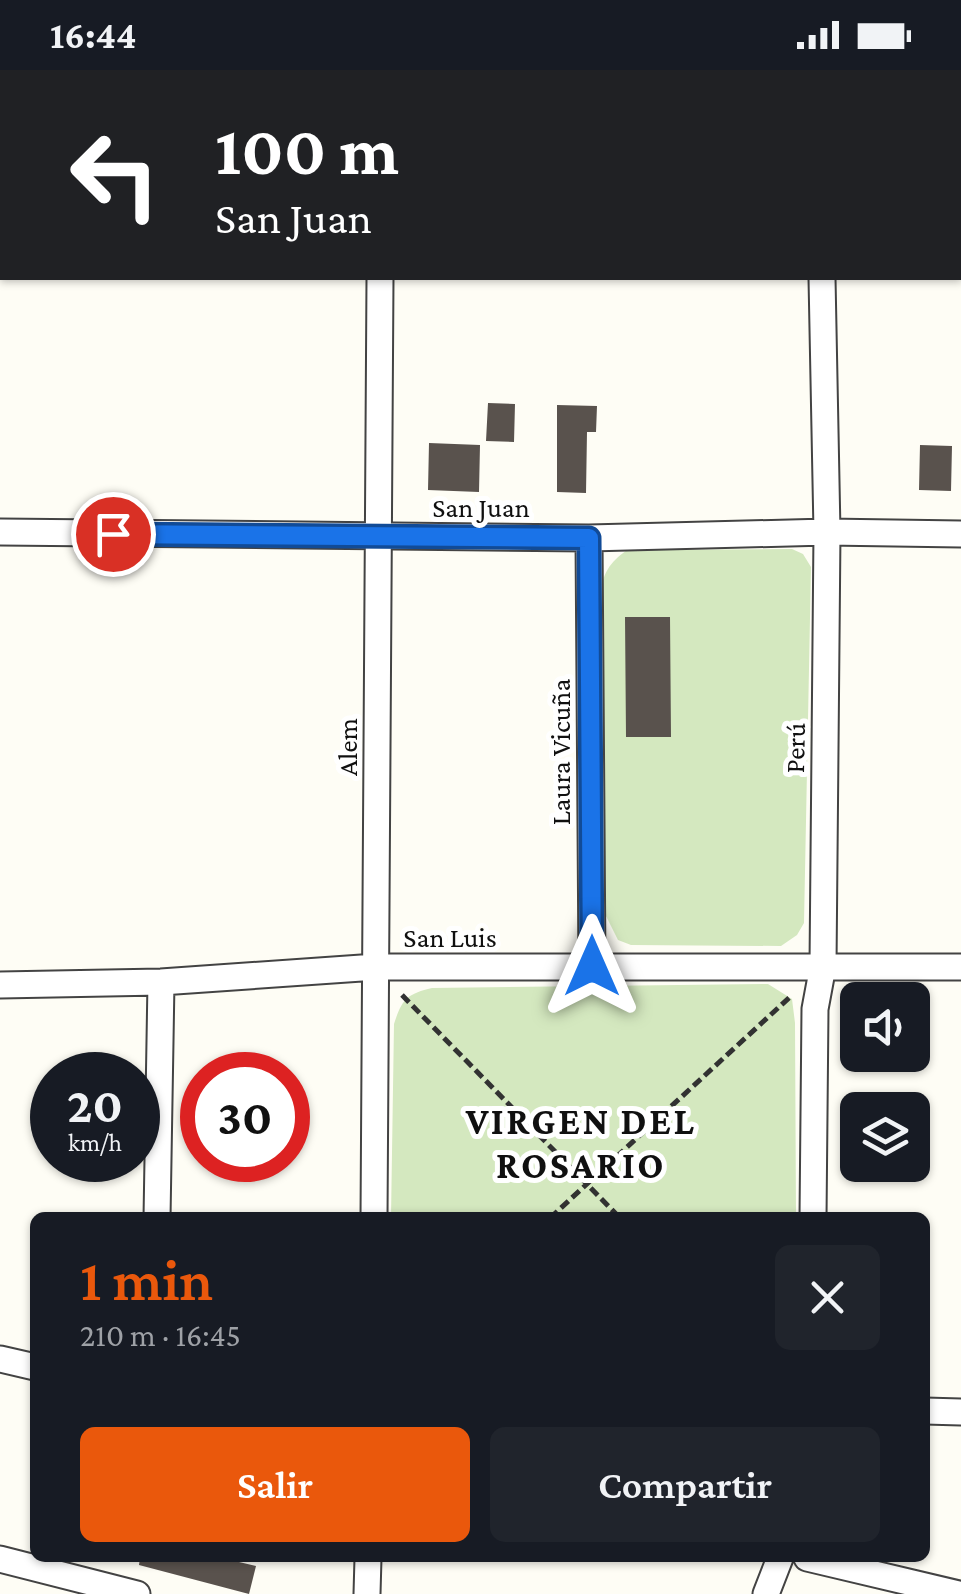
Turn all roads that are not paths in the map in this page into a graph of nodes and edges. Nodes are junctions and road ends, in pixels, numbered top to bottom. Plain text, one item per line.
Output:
1 (380, 280) edge
2 (822, 280) edge
3 (0, 532) edge
4 (826, 532) junction
5 (961, 534) edge
6 (378, 537) junction
7 (589, 538) junction
8 (592, 966) junction
9 (822, 966) junction
10 (376, 967) junction
11 (961, 967) edge
12 (162, 982) junction
13 (0, 985) edge
14 (157, 1212) edge
15 (374, 1212) edge
16 (814, 1212) edge
17 (0, 1359) edge
18 (30, 1366) edge
19 (930, 1411) edge
20 (961, 1412) edge
21 (0, 1559) edge
22 (368, 1562) edge
23 (778, 1562) edge
24 (824, 1562) edge
25 (137, 1594) edge
26 (367, 1594) edge
27 (766, 1594) edge
28 (960, 1594) edge

1 - 6 street, Alem
2 - 4 street, Perú
3 - 6 street, San Juan
4 - 5 street, San Juan
4 - 7 street, San Juan
4 - 9 street, Perú
6 - 7 street, San Juan
6 - 10 street, Alem
7 - 8 street, Laura Vicuña
8 - 9 street, San Luis
8 - 10 street, San Luis
9 - 11 street, San Luis
9 - 16 street, Perú
10 - 12 street, San Luis
10 - 15 street, Alem
12 - 13 street, San Luis
12 - 14 street
17 - 18 street
19 - 20 street
21 - 25 street
22 - 26 street
23 - 27 street
24 - 28 street

